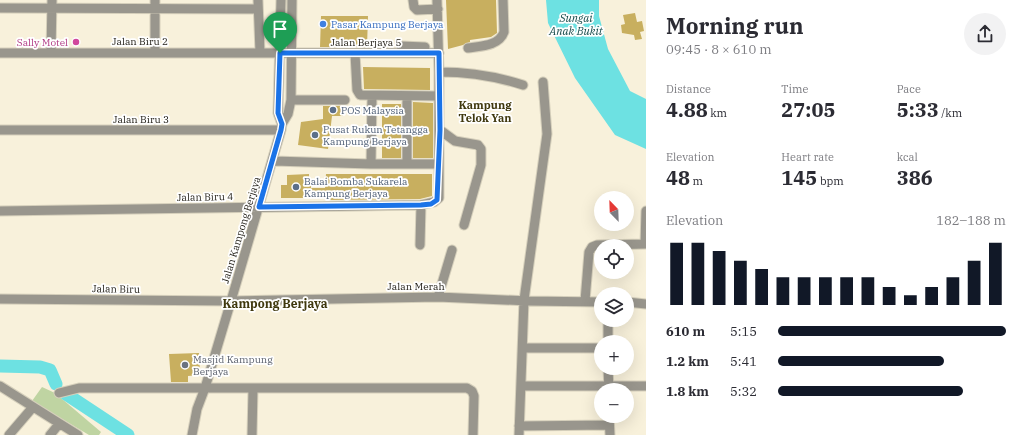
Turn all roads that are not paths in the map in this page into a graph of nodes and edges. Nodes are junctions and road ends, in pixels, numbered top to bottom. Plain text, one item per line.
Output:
1 (281, 0) edge
2 (292, 0) edge
3 (413, 0) edge
4 (503, 0) edge
5 (52, 4) edge
6 (258, 4) edge
7 (155, 5) edge
8 (438, 5) edge
9 (0, 8) edge
10 (401, 46) dead end
11 (468, 48) dead end
12 (439, 50) junction
13 (0, 52) edge
14 (51, 52) junction
15 (155, 52) junction
16 (260, 52) junction
17 (280, 53) junction
18 (292, 53) junction
19 (355, 53) junction
20 (439, 72) junction
21 (543, 82) dead end
22 (523, 85) dead end
23 (440, 96) junction
24 (372, 97) junction
25 (407, 97) junction
26 (291, 100) junction
27 (345, 100) dead end
28 (282, 127) junction
29 (0, 130) edge
30 (440, 130) junction
31 (274, 161) junction
32 (371, 164) junction
33 (407, 164) junction
34 (439, 164) junction
35 (421, 205) junction
36 (259, 207) junction
37 (646, 210) edge
38 (0, 211) edge
39 (464, 225) dead end
40 (646, 244) edge
41 (420, 245) dead end
42 (452, 250) dead end
43 (438, 297) junction
44 (0, 299) edge
45 (524, 300) junction
46 (646, 300) edge
47 (231, 301) junction
48 (585, 301) junction
49 (594, 302) edge
50 (634, 302) edge
51 (634, 302) edge
52 (646, 304) edge
53 (523, 348) junction
54 (594, 348) edge
55 (521, 386) junction
56 (646, 386) edge
57 (634, 387) edge
58 (205, 388) junction
59 (594, 388) edge
60 (1, 389) edge
61 (253, 389) junction
62 (59, 393) dead end
63 (33, 406) junction
64 (59, 424) junction
65 (609, 426) edge
66 (519, 430) edge
67 (9, 435) edge
68 (50, 435) edge
69 (78, 435) edge
70 (192, 435) edge
71 (252, 435) edge
72 (473, 435) edge

1 - 17 street, Jalan Kampong Berjaya
2 - 18 street, Jalan Kampong Berjaya
3 - 8 street
4 - 11 street
5 - 7 street
5 - 9 street
5 - 14 street
6 - 7 street
6 - 16 street
7 - 15 street
8 - 12 street
10 - 12 street
12 - 19 street, Jalan Berjaya 5
12 - 20 street
13 - 14 street, Jalan Biru 2
14 - 15 street, Jalan Biru 2
15 - 16 street, Jalan Biru 2
16 - 17 street, Jalan Biru 2
17 - 18 street, Jalan Berjaya 5
17 - 28 street, Jalan Kampong Berjaya
18 - 19 street, Jalan Berjaya 5
18 - 26 street, Jalan Kampong Berjaya
19 - 24 street
20 - 22 street
20 - 23 street
21 - 45 street
23 - 25 street
23 - 30 street
24 - 25 street
24 - 32 street
25 - 33 street
26 - 27 street
26 - 28 street, Jalan Kampong Berjaya
28 - 29 street, Jalan Biru 3
28 - 31 street, Jalan Kampong Berjaya
30 - 34 street
30 - 39 street
31 - 32 street
31 - 36 street, Jalan Kampong Berjaya
32 - 33 street
33 - 34 street
34 - 35 street, Jalan Biru 4
35 - 36 street, Jalan Biru 4
35 - 41 street
36 - 38 street, Jalan Biru 4
36 - 47 street, Jalan Kampong Berjaya
37 - 40 street
40 - 48 street
42 - 43 street
43 - 45 street, Jalan Merah
43 - 47 street, Jalan Merah
44 - 47 street, Jalan Biru
45 - 48 street, Jalan Merah
45 - 53 street
46 - 50 street
47 - 58 street, Jalan Kampong Berjaya
48 - 49 street, Jalan Merah
51 - 52 street
53 - 54 street
53 - 55 street
55 - 59 street
55 - 66 street
56 - 57 street
58 - 61 street
58 - 62 street
58 - 70 street, Jalan Kampong Berjaya
60 - 63 street
61 - 71 street
61 - 72 street
63 - 64 street
63 - 67 street
64 - 68 street
64 - 69 street
65 - 66 street

